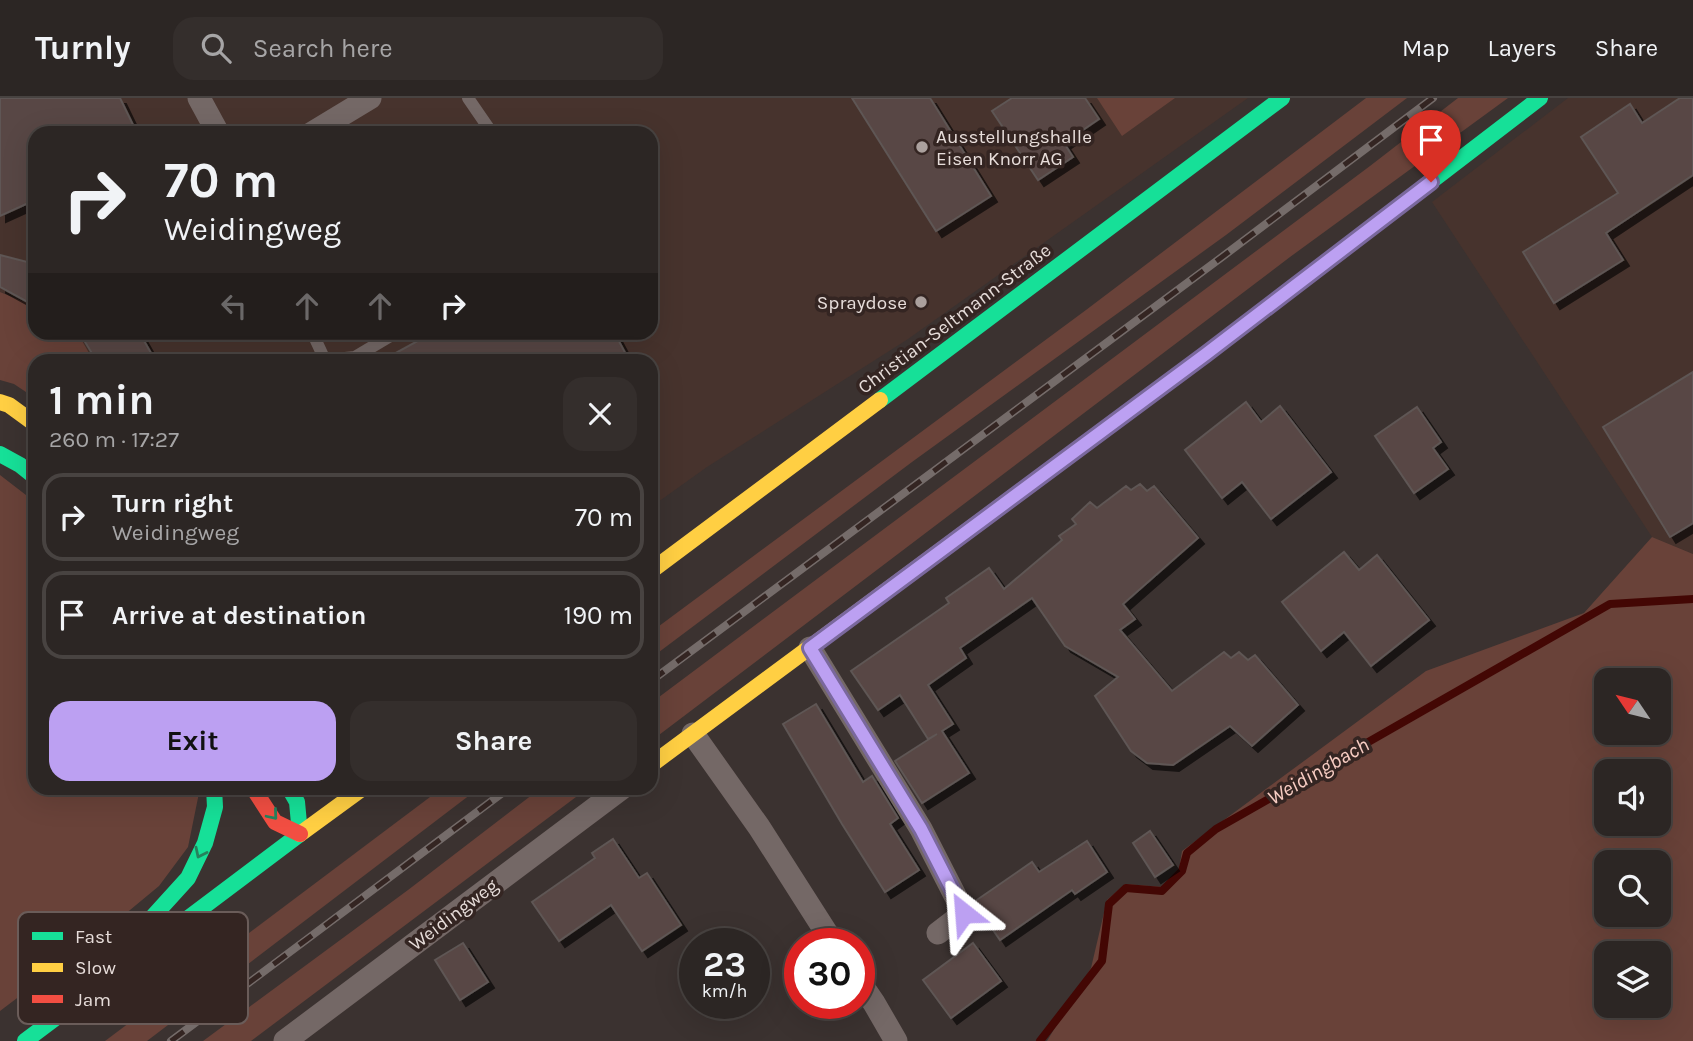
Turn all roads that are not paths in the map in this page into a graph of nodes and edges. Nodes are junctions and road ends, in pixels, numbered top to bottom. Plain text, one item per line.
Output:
1 (199, 98) edge
2 (370, 98) edge
3 (468, 98) edge
4 (1282, 98) edge
5 (1540, 98) edge
6 (215, 126) edge
7 (324, 126) edge
8 (487, 126) edge
9 (384, 340) edge
10 (360, 354) edge
11 (0, 402) edge
12 (28, 419) edge
13 (0, 454) edge
14 (28, 471) edge
15 (658, 566) edge
16 (810, 648) junction
17 (693, 734) junction
18 (658, 760) edge
19 (214, 795) edge
20 (258, 795) edge
21 (293, 795) edge
22 (353, 795) edge
23 (613, 795) edge
24 (300, 834) junction
25 (156, 912) edge
26 (197, 912) edge
27 (823, 928) edge
28 (938, 933) dead end
29 (875, 1005) edge
30 (48, 1024) edge
31 (25, 1041) edge
32 (285, 1041) edge
33 (896, 1041) edge

1 - 6 street
2 - 7 street
3 - 8 lane
4 - 15 main road, Christian-Seltmann-Straße
5 - 16 main road
9 - 10 lane
11 - 12 main road
13 - 14 main road
16 - 17 main road
16 - 28 street
17 - 18 main road
17 - 27 street
19 -> 25 main road
20 -> 24 main road
21 - 24 main road
22 - 24 main road
23 - 32 street, Weidingweg
24 - 26 main road
29 - 33 street
30 - 31 main road

